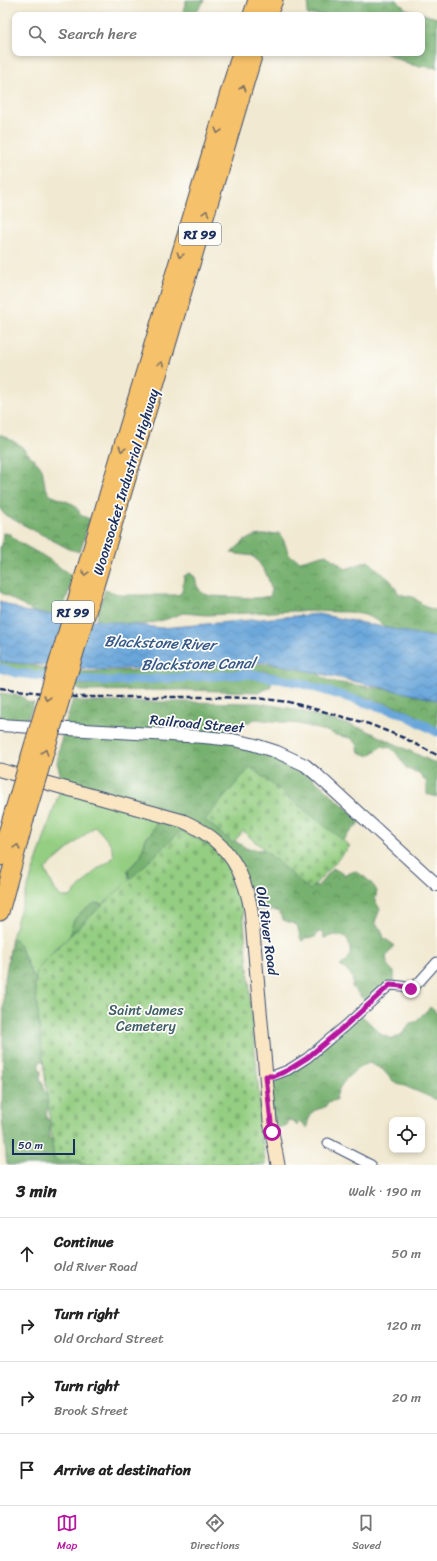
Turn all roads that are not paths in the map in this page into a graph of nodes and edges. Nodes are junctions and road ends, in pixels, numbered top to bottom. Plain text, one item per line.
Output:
1 (257, 0) edge
2 (274, 0) edge
3 (253, 12) edge
4 (269, 12) edge
5 (240, 56) edge
6 (253, 56) edge
7 (139, 413) junction
8 (0, 725) edge
9 (0, 770) edge
10 (20, 815) junction
11 (0, 857) edge
12 (437, 885) edge
13 (0, 912) edge
14 (437, 962) edge
15 (266, 1076) junction
16 (328, 1143) dead end
17 (278, 1165) edge
18 (371, 1165) edge

1 - 3 highway
2 - 4 highway
5 -> 7 highway, Woonsocket Industrial Highway / RI 99
7 -> 6 highway, Woonsocket Industrial Highway / RI 99
7 - 10 highway, Woonsocket Industrial Highway / RI 99, bridge
8 - 12 street, Railroad Street
9 - 15 main road, Old River Road
10 - 11 highway, Woonsocket Industrial Highway / RI 99
13 -> 10 highway, Woonsocket Industrial Highway / RI 99
14 - 15 street
15 - 17 main road, Old River Road
16 - 18 street

